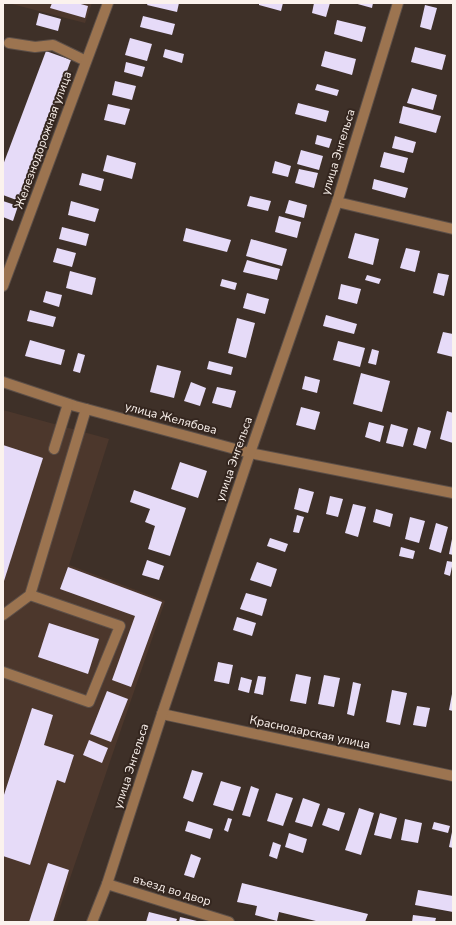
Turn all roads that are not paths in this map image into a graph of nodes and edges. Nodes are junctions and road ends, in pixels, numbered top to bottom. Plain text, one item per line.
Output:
1 (108, 3) edge
2 (398, 3) edge
3 (9, 43) dead end
4 (86, 61) junction
5 (337, 202) junction
6 (453, 229) edge
7 (3, 286) edge
8 (3, 382) edge
9 (68, 404) junction
10 (86, 409) junction
11 (54, 449) dead end
12 (250, 453) junction
13 (453, 493) edge
14 (30, 595) junction
15 (3, 615) edge
16 (3, 672) edge
17 (162, 714) junction
18 (453, 776) edge
19 (107, 884) junction
20 (92, 922) edge
21 (229, 922) edge

1 - 4 street, Железнодорожная улица
2 - 5 street, улица Энгельса
3 - 4 street
4 - 7 street, Железнодорожная улица
5 - 6 street
5 - 12 street, улица Энгельса
8 - 9 street, улица Желябова
9 - 10 street, улица Желябова
9 - 11 street
10 - 12 street, улица Желябова
10 - 14 street
12 - 13 street, улица Желябова
12 - 17 street, улица Энгельса
14 - 15 street
14 - 16 street
17 - 18 street, Краснодарская улица
17 - 19 street, улица Энгельса
19 - 20 street, улица Энгельса
19 - 21 street, въезд во двор

